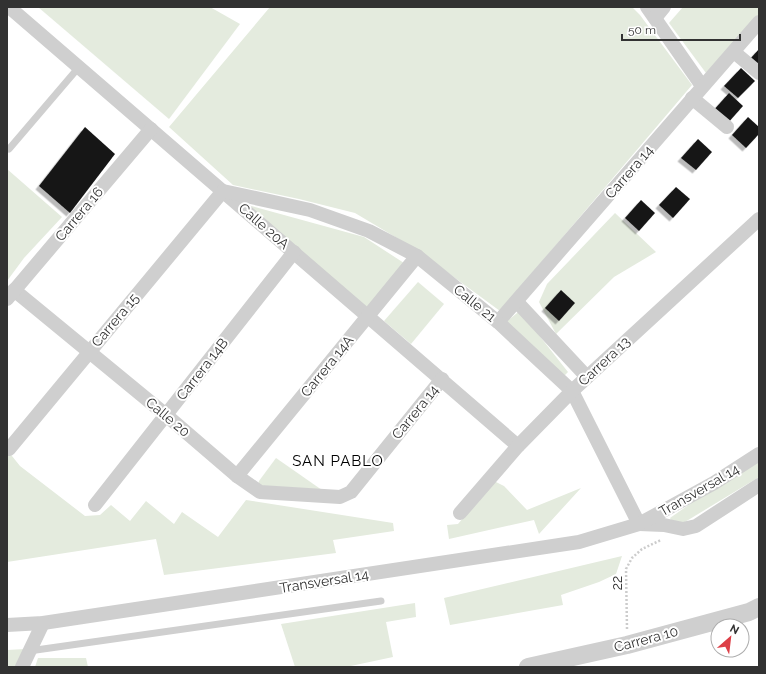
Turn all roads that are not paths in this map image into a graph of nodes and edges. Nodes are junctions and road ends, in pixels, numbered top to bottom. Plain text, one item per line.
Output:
1 (9, 7) edge
2 (664, 7) edge
3 (651, 13) edge
4 (759, 22) edge
5 (734, 52) junction
6 (79, 67) junction
7 (759, 72) edge
8 (702, 86) junction
9 (692, 98) junction
10 (727, 128) dead end
11 (151, 129) junction
12 (9, 150) dead end
13 (223, 191) junction
14 (759, 219) edge
15 (294, 252) junction
16 (417, 256) junction
17 (11, 294) edge
18 (517, 302) junction
19 (368, 316) junction
20 (498, 322) junction
21 (88, 352) junction
22 (587, 377) junction
23 (442, 379) junction
24 (572, 391) junction
25 (166, 414) junction
26 (518, 446) junction
27 (9, 449) dead end
28 (759, 454) edge
29 (237, 476) junction
30 (759, 485) edge
31 (340, 497) joint
32 (95, 505) dead end
33 (460, 513) dead end
34 (639, 524) junction
35 (381, 601) dead end
36 (759, 607) edge
37 (43, 623) junction
38 (7, 625) edge
39 (29, 652) junction
40 (22, 667) edge
41 (530, 667) edge

1 - 6 street, Calle 20A
2 - 3 street
3 - 8 street
4 - 5 street, Carrera 14
5 - 7 street
5 - 8 street, Carrera 14
6 - 11 street, Calle 20A
6 - 12 lane
8 - 9 street, Carrera 14
9 - 10 street
9 - 18 street, Carrera 14
11 - 13 street, Calle 20A
11 - 17 street, Carrera 16
13 - 15 street, Calle 20A
13 - 16 street, Calle 21
13 - 21 street, Carrera 15
14 - 22 street, Carrera 13
15 - 19 street, Calle 20A
15 - 25 street, Carrera 14B
16 - 19 street, Carrera 14A
16 - 20 street, Calle 21
17 - 21 street, Calle 20
18 - 20 street, Carrera 14
18 - 22 street
19 - 23 street, Calle 20A
19 - 29 street, Carrera 14A
20 - 24 street, Calle 21
21 - 25 street, Calle 20
21 - 27 street, Carrera 15
22 - 24 street, Carrera 13
23 - 26 street, Calle 20A
23 - 31 street, Carrera 14
24 - 26 street, Carrera 13
24 - 34 street, Calle 21
25 - 29 street, Calle 20
25 - 32 street, Carrera 14B
26 - 33 street, Carrera 13
28 - 34 street, Transversal 14
29 - 31 street, Calle 20
30 - 34 street, Transversal 14
34 - 37 street, Transversal 14
35 - 39 lane
36 - 41 street, Carrera 10
37 - 38 street, Transversal 14
37 - 39 street
39 - 40 street

